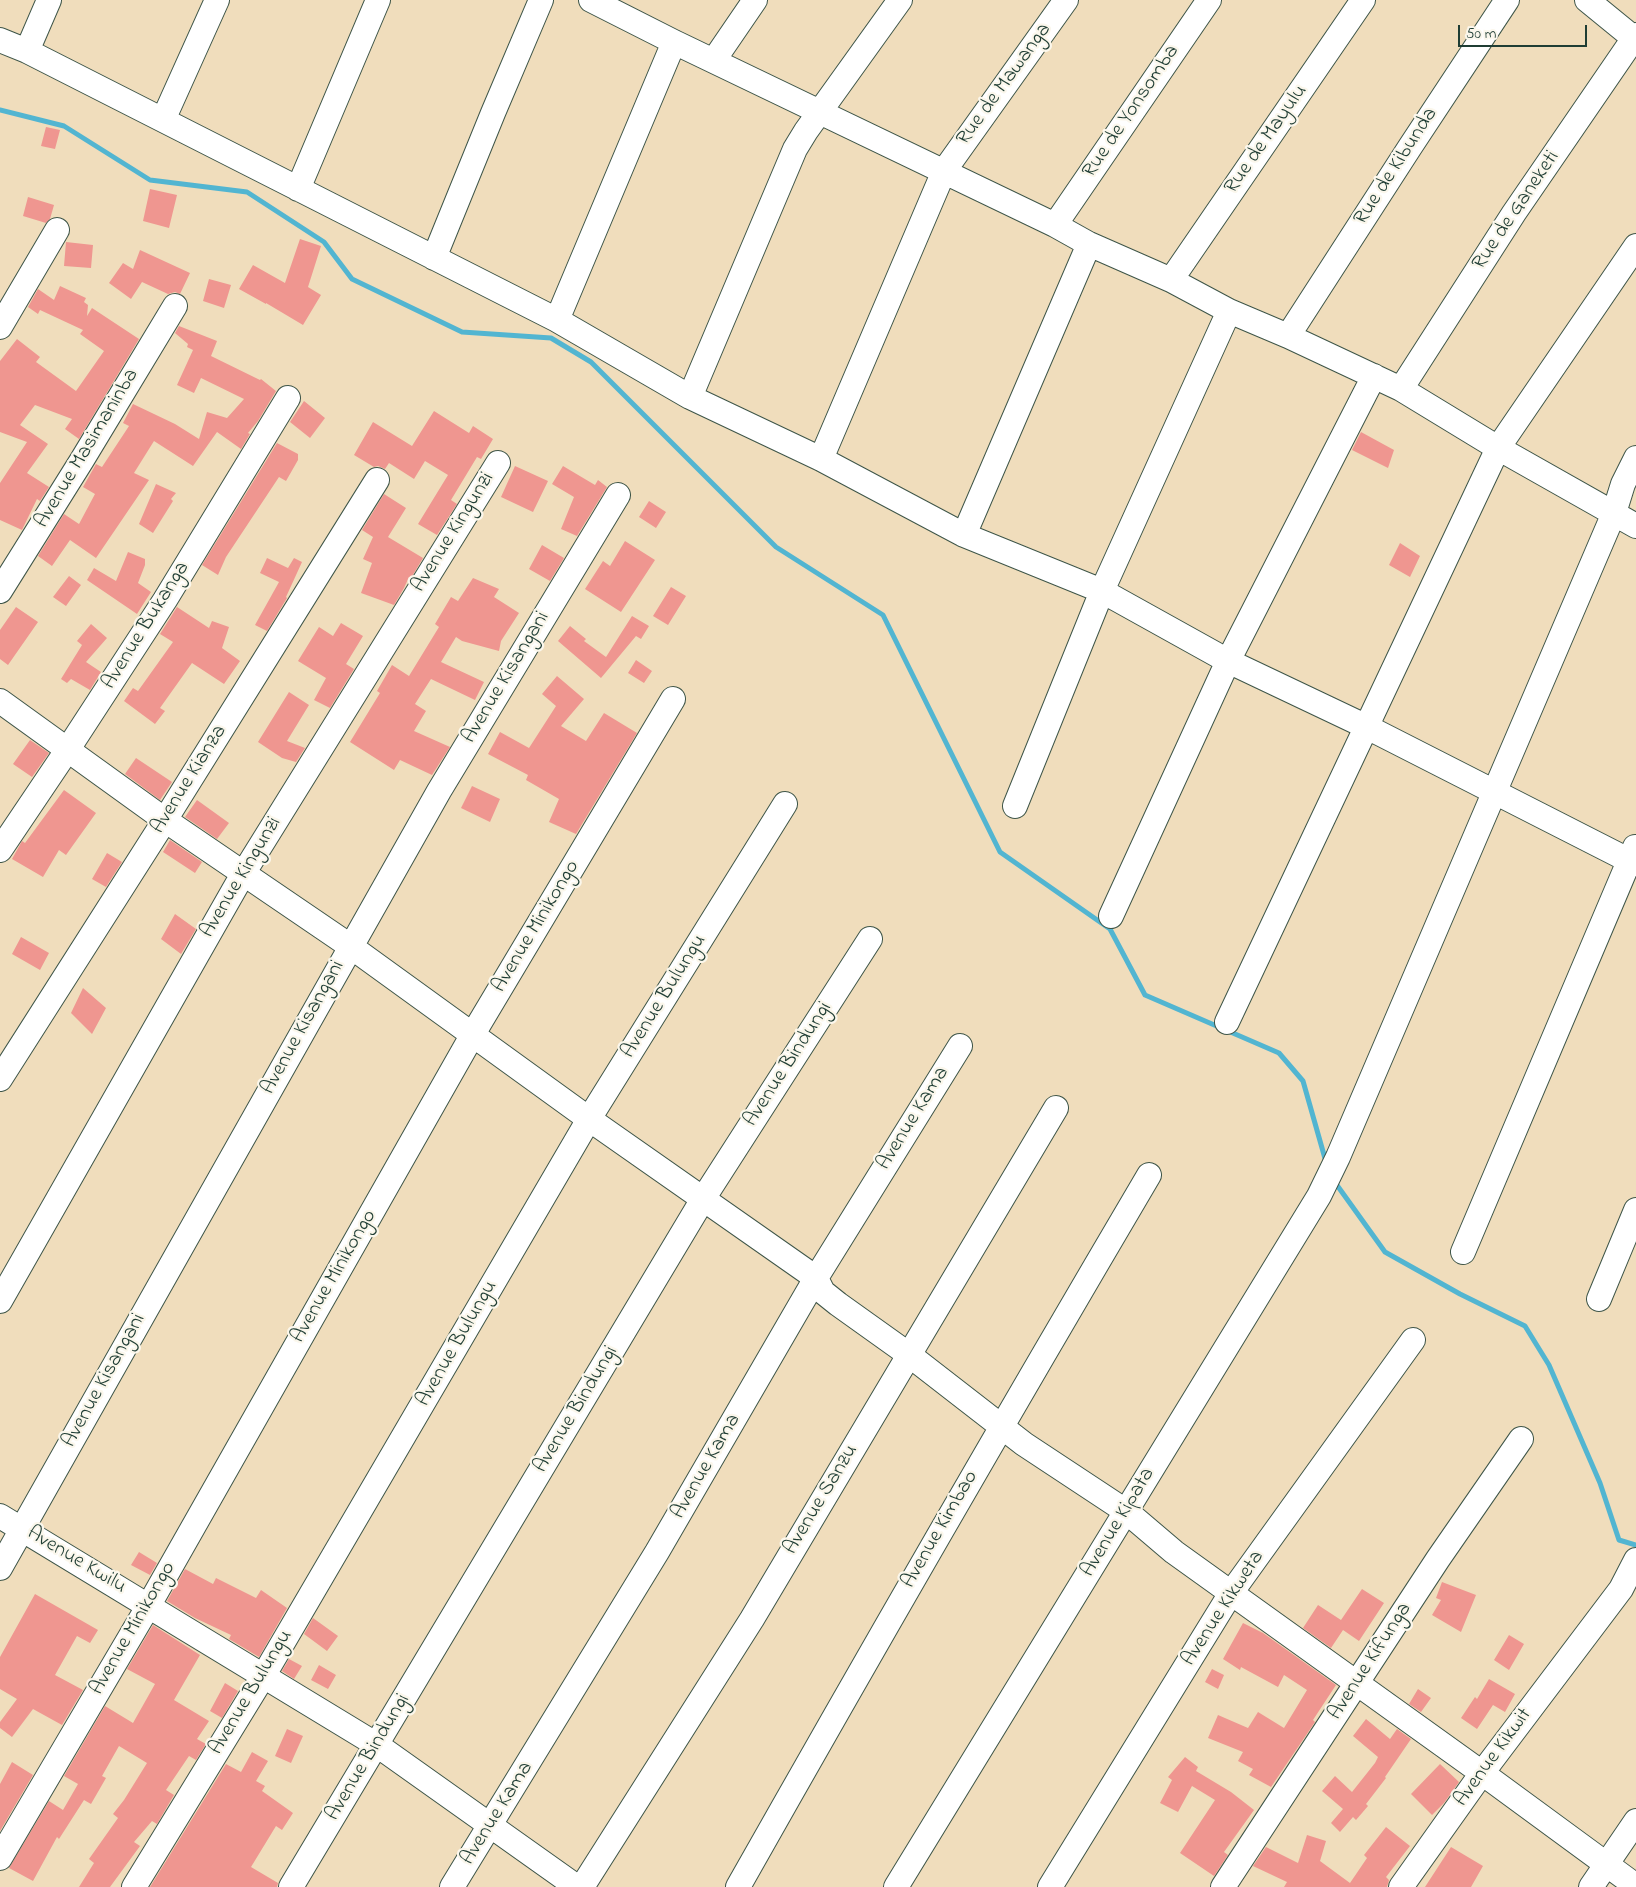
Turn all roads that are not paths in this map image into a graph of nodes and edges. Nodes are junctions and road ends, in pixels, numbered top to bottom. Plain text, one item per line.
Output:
1 (49, 0) edge
2 (217, 0) edge
3 (378, 0) edge
4 (541, 0) edge
5 (756, 0) edge
6 (900, 0) edge
7 (1066, 0) edge
8 (1209, 0) edge
9 (1363, 0) edge
10 (1507, 0) edge
11 (1587, 0) edge
12 (598, 2) edge
13 (1635, 38) edge
14 (0, 40) edge
15 (674, 42) junction
16 (27, 51) junction
17 (714, 60) junction
18 (820, 111) junction
19 (163, 120) junction
20 (944, 171) junction
21 (298, 189) junction
22 (1055, 225) junction
23 (57, 230) dead end
24 (1089, 244) junction
25 (1636, 246) edge
26 (434, 258) junction
27 (1170, 280) junction
28 (174, 306) dead end
29 (1229, 311) junction
30 (557, 320) junction
31 (0, 327) edge
32 (1288, 336) junction
33 (1374, 376) junction
34 (1401, 389) junction
35 (690, 397) junction
36 (288, 398) dead end
37 (1498, 448) junction
38 (1636, 458) edge
39 (821, 459) junction
40 (498, 463) dead end
41 (377, 480) dead end
42 (618, 495) dead end
43 (1614, 513) junction
44 (1636, 526) edge
45 (964, 535) junction
46 (1102, 591) junction
47 (0, 592) edge
48 (1228, 661) junction
49 (673, 699) dead end
50 (0, 701) edge
51 (1367, 727) junction
52 (68, 749) junction
53 (1494, 792) junction
54 (785, 804) dead end
55 (1015, 806) dead end
56 (165, 820) junction
57 (0, 850) edge
58 (1634, 856) edge
59 (243, 874) junction
60 (1111, 916) dead end
61 (870, 939) dead end
62 (350, 946) junction
63 (1227, 1022) dead end
64 (473, 1034) junction
65 (960, 1046) dead end
66 (0, 1079) edge
67 (1056, 1108) dead end
68 (589, 1119) junction
69 (1149, 1175) dead end
70 (703, 1199) junction
71 (1636, 1210) edge
72 (1462, 1252) dead end
73 (816, 1278) junction
74 (1599, 1299) dead end
75 (0, 1301) edge
76 (1413, 1340) dead end
77 (908, 1354) junction
78 (1002, 1425) junction
79 (1521, 1439) dead end
80 (1126, 1512) junction
81 (0, 1516) edge
82 (22, 1530) junction
83 (1636, 1560) edge
84 (0, 1568) edge
85 (1231, 1593) junction
86 (149, 1605) junction
87 (264, 1675) junction
88 (1356, 1683) junction
89 (377, 1745) junction
90 (1482, 1773) junction
91 (1636, 1821) edge
92 (491, 1825) junction
93 (0, 1858) edge
94 (1606, 1864) junction
95 (1636, 1886) edge
96 (134, 1887) edge
97 (291, 1887) edge
98 (452, 1887) edge
99 (577, 1887) edge
100 (582, 1887) edge
101 (738, 1887) edge
102 (896, 1887) edge
103 (1050, 1887) edge
104 (1224, 1887) edge
105 (1401, 1887) edge
106 (1591, 1887) edge

1 - 16 street
2 - 19 street
3 - 21 street
4 - 26 street
5 - 17 street
6 - 18 street
7 - 20 street, Rue de Mawanga
8 - 22 street, Rue de Yonsomba
9 - 27 street, Rue de Mayulu
10 - 32 street, Rue de Kibunda
11 - 13 street
12 - 15 street
13 - 34 street, Rue de Ganeketi
14 - 16 street
15 - 17 street
15 - 30 street
16 - 19 street
17 - 18 street
18 - 20 street
18 - 35 street
19 - 21 street
20 - 22 street
20 - 39 street, Rue de Mawanga
21 - 26 street
22 - 24 street
23 - 31 street
24 - 27 street
24 - 45 street
25 - 37 street
26 - 30 street
27 - 29 street
28 - 47 street, Avenue Masimaninba
29 - 32 street
29 - 46 street
30 - 35 street
32 - 33 street
33 - 34 street
33 - 48 street
34 - 37 street
35 - 39 street
36 - 52 street, Avenue Bukanga
37 - 43 street
37 - 51 street
38 - 43 street, Avenue Kipata
39 - 45 street
40 - 59 street, Avenue Kingunzi
41 - 56 street, Avenue Kianza
42 - 62 street, Avenue Kisangani
43 - 44 street
43 - 53 street, Avenue Kipata
45 - 46 street
46 - 48 street
46 - 55 street
48 - 51 street
48 - 60 street
49 - 64 street, Avenue Minikongo
50 - 52 street
51 - 53 street
51 - 63 street
52 - 56 street
52 - 57 street, Avenue Bukanga
53 - 58 street
53 - 80 street, Avenue Kipata
54 - 68 street, Avenue Bulungu
56 - 59 street
56 - 66 street, Avenue Kianza
58 - 72 street
59 - 62 street
59 - 75 street, Avenue Kingunzi
61 - 70 street, Avenue Bindungi
62 - 64 street
62 - 82 street, Avenue Kisangani
64 - 68 street
64 - 86 street, Avenue Minikongo
65 - 73 street, Avenue Kama
67 - 77 street, Avenue Sanzu
68 - 70 street
68 - 87 street, Avenue Bulungu
69 - 78 street, Avenue Kimbao
70 - 73 street
70 - 89 street, Avenue Bindungi
71 - 74 street
73 - 77 street
73 - 92 street, Avenue Kama
76 - 85 street, Avenue Kikweta
77 - 78 street
77 - 100 street, Avenue Sanzu
78 - 80 street
78 - 101 street, Avenue Kimbao
79 - 88 street, Avenue Kifunga
80 - 85 street
80 - 102 street, Avenue Kipata
81 - 82 street, Avenue Kwilu
82 - 84 street, Avenue Kisangani
82 - 86 street, Avenue Kwilu
83 - 90 street, Avenue Kikwit
85 - 88 street
85 - 103 street, Avenue Kikweta
86 - 87 street, Avenue Kwilu
86 - 93 street, Avenue Minikongo
87 - 89 street, Avenue Kwilu
87 - 96 street, Avenue Bulungu
88 - 90 street
88 - 104 street, Avenue Kifunga
89 - 92 street, Avenue Kwilu
89 - 97 street, Avenue Bindungi
90 - 94 street
90 - 105 street, Avenue Kikwit
91 - 94 street
92 - 98 street, Avenue Kama
92 - 99 street, Avenue Kwilu
94 - 95 street
94 - 106 street

